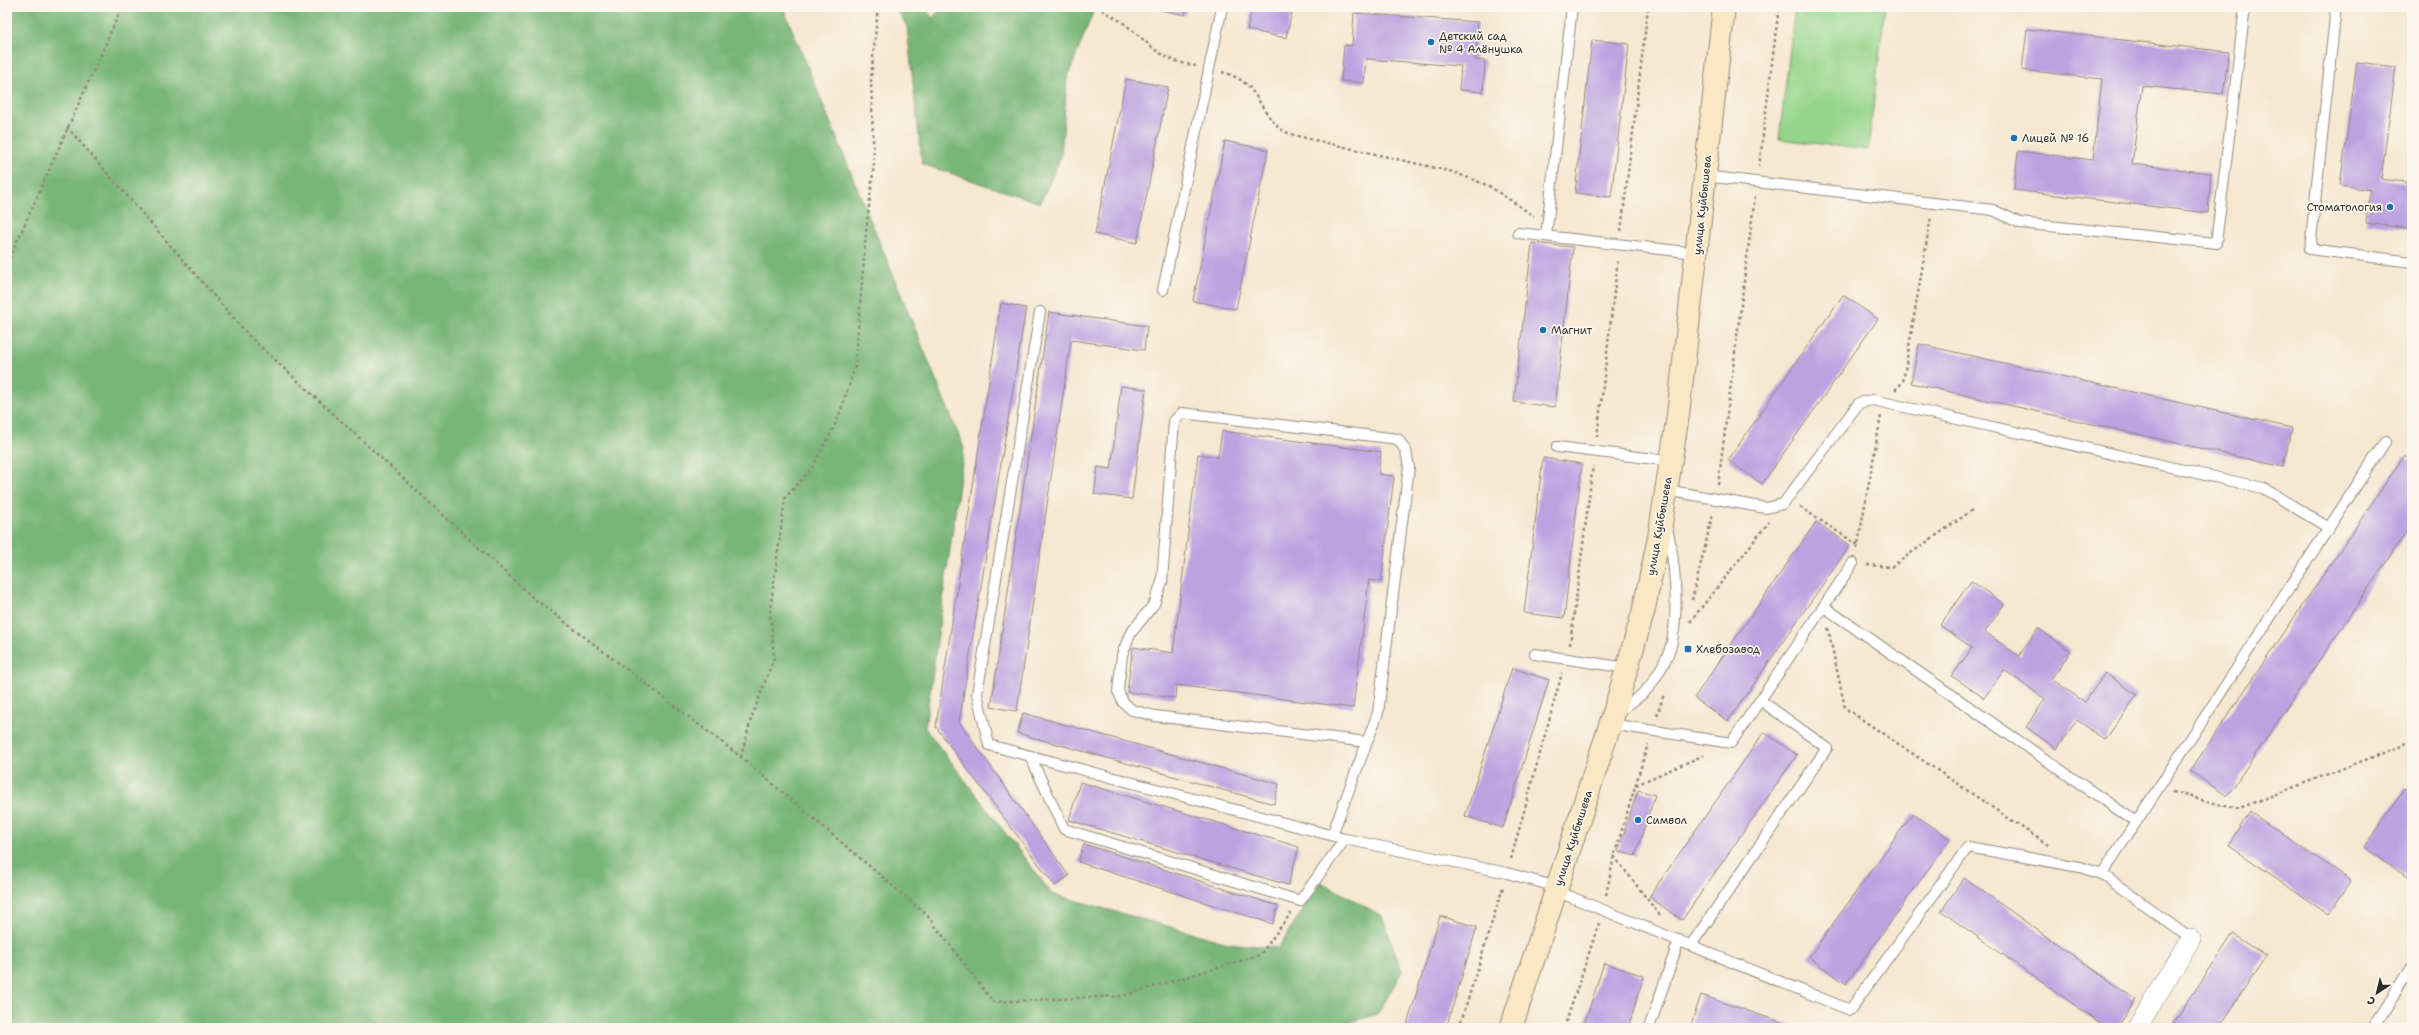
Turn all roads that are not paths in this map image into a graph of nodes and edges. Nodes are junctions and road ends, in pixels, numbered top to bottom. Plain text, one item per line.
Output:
1 (1222, 7) edge
2 (1572, 7) edge
3 (1724, 7) edge
4 (2245, 7) edge
5 (2336, 7) edge
6 (1705, 176) junction
7 (1547, 231) junction
8 (1518, 233) dead end
9 (1696, 253) junction
10 (2412, 262) edge
11 (1164, 290) dead end
12 (1040, 312) dead end
13 (2385, 442) dead end
14 (1557, 447) dead end
15 (1671, 461) junction
16 (1666, 490) junction
17 (1663, 513) junction
18 (2328, 528) junction
19 (1853, 564) road end
20 (1824, 607) junction
21 (1534, 654) dead end
22 (1628, 668) junction
23 (1760, 700) junction
24 (1611, 720) junction
25 (1367, 742) junction
26 (1030, 756) junction
27 (2136, 822) junction
28 (1332, 835) junction
29 (1345, 839) junction
30 (2102, 874) junction
31 (1556, 889) junction
32 (2191, 939) joint
33 (1679, 940) junction
34 (1691, 945) junction
35 (2412, 967) edge
36 (1511, 1028) edge
37 (1649, 1028) edge
38 (2137, 1028) edge
39 (2373, 1028) edge

1 - 11 lane
2 - 7 lane
3 - 6 street, улица Куйбышева
4 - 6 lane
5 - 10 lane
6 - 9 street, улица Куйбышева
7 - 8 lane
7 - 9 lane
9 - 15 street, улица Куйбышева
12 - 26 lane
13 - 18 lane
14 - 15 lane
15 - 16 street, улица Куйбышева
16 - 17 street, улица Куйбышева
16 - 18 lane
17 - 22 street, улица Куйбышева
17 - 24 lane
18 - 27 lane
19 - 20 lane
20 - 23 lane
20 - 27 lane
21 - 22 lane
22 - 24 street, улица Куйбышева
23 - 24 lane
23 - 34 lane
24 - 31 street, улица Куйбышева
25 - 25 lane
25 - 28 lane
26 - 28 lane
26 - 29 lane
27 - 30 lane
28 - 29 lane
29 - 31 lane
30 - 32 lane
30 - 34 lane
31 - 33 lane
31 - 36 street, улица Куйбышева
32 - 38 street
33 - 34 lane
33 - 37 lane
35 - 39 lane

